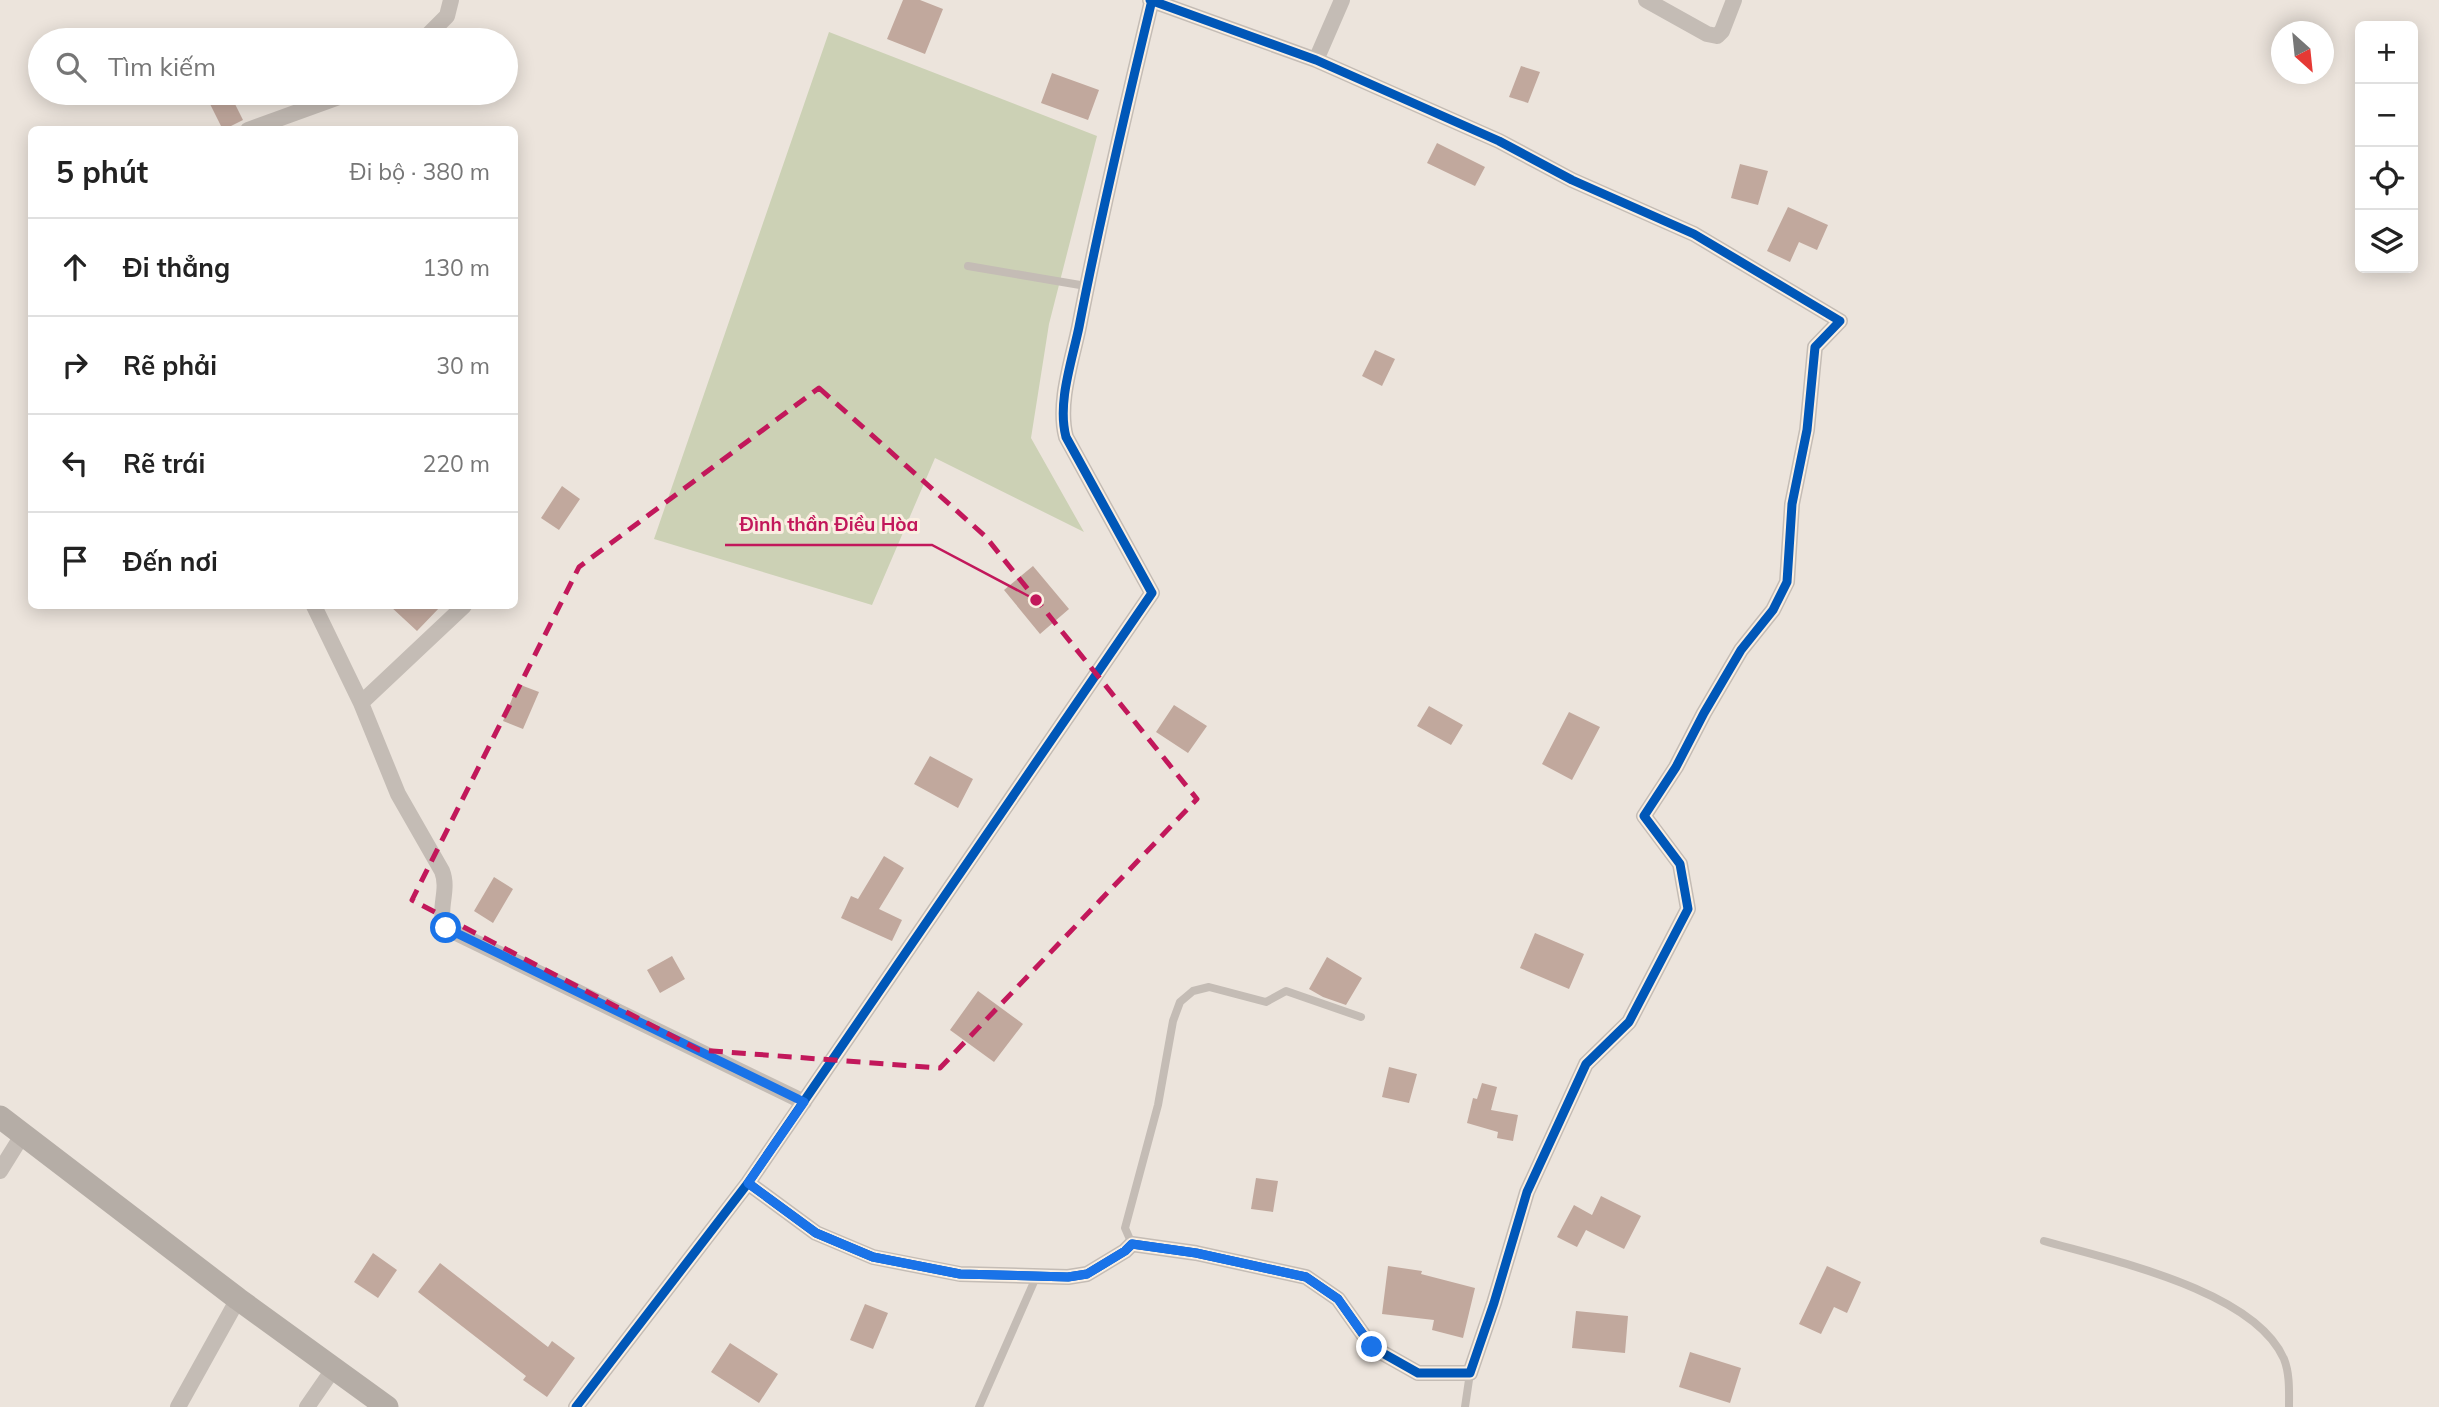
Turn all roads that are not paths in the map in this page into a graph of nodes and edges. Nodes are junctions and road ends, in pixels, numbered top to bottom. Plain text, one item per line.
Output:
1 (451, 0) edge
2 (1151, 0) edge
3 (1342, 0) edge
4 (1646, 0) edge
5 (1734, 0) edge
6 (435, 28) edge
7 (1316, 60) junction
8 (317, 105) edge
9 (259, 126) edge
10 (968, 265) dead end
11 (1086, 286) junction
12 (315, 609) edge
13 (461, 609) edge
14 (361, 703) junction
15 (1361, 1017) dead end
16 (804, 1102) junction
17 (0, 1117) edge
18 (23, 1133) junction
19 (0, 1171) edge
20 (748, 1183) junction
21 (2044, 1241) dead end
22 (1132, 1244) junction
23 (1037, 1275) junction
24 (239, 1298) junction
25 (334, 1368) junction
26 (1470, 1373) junction
27 (178, 1407) edge
28 (306, 1407) edge
29 (387, 1407) edge
30 (576, 1407) edge
31 (979, 1407) edge
32 (1465, 1407) edge
33 (2289, 1407) edge

1 - 6 street
2 - 7 street
2 - 11 street
3 - 7 street
4 - 5 street
7 - 26 street
8 - 9 street
10 - 11 lane
11 - 16 street
12 - 14 street
13 - 14 street
14 - 16 street
15 - 22 lane
16 - 20 street
17 - 18 street
18 - 19 street
18 - 24 street
20 - 23 street
20 - 30 street
21 - 33 lane
22 - 23 street
22 - 26 street
23 - 31 lane
24 - 25 street
24 - 27 street
25 - 28 street
25 - 29 street
26 - 32 lane

